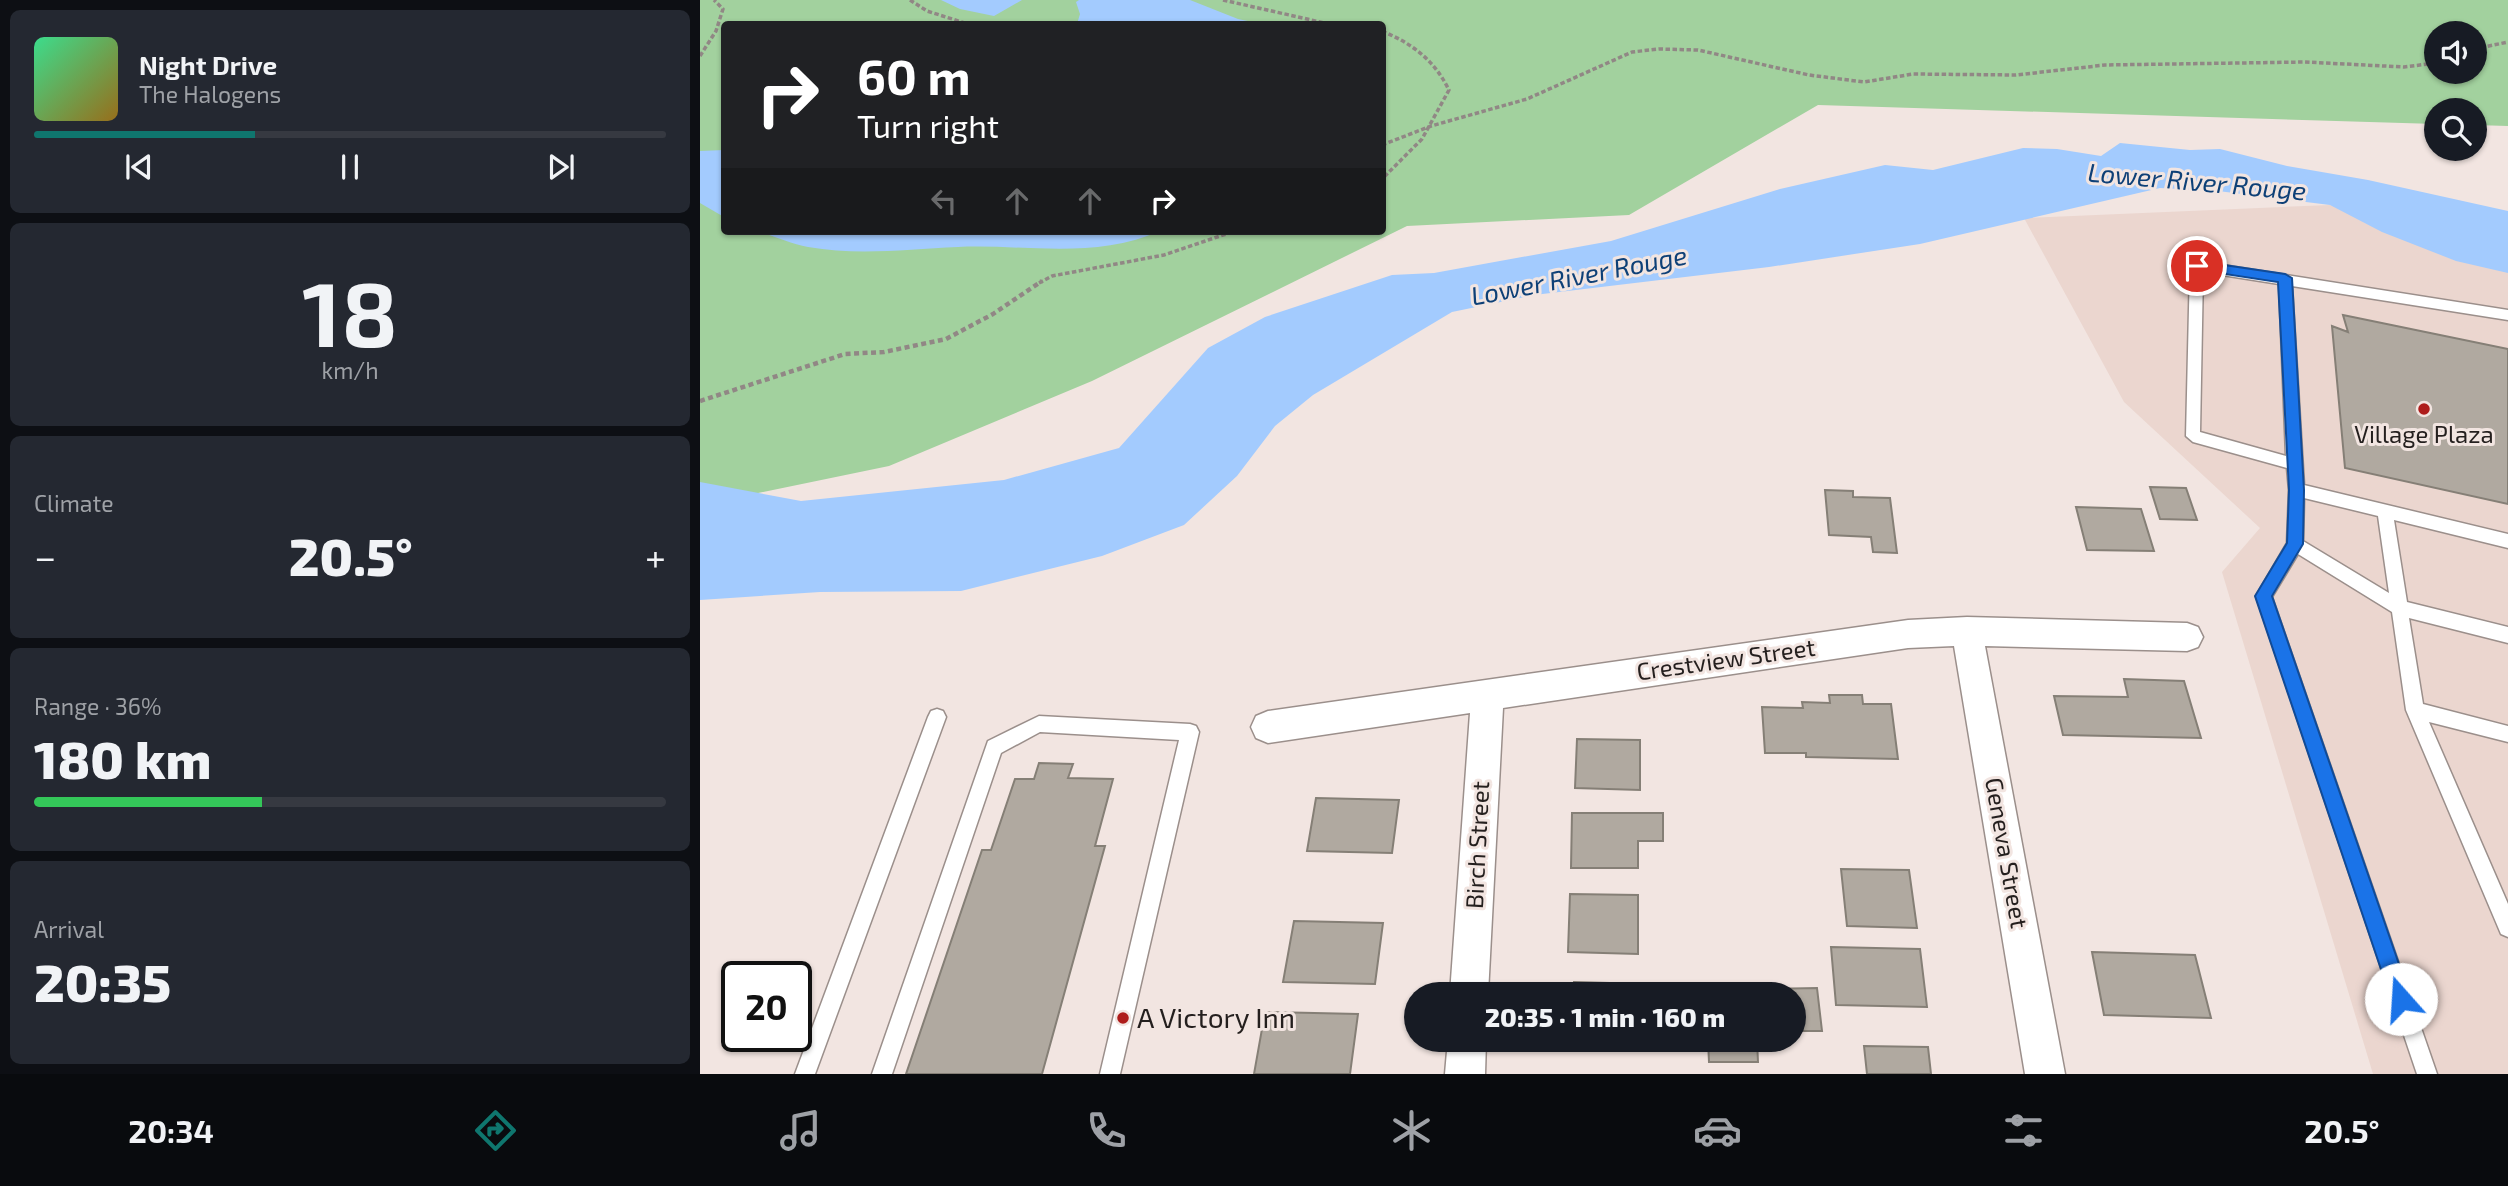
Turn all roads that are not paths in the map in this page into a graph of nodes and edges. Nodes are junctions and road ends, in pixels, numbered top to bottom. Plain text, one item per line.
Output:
1 (2285, 278) junction
2 (2508, 315) edge
3 (2294, 464) junction
4 (2297, 490) junction
5 (2385, 511) junction
6 (2508, 541) edge
7 (2295, 544) junction
8 (2400, 608) junction
9 (1967, 631) junction
10 (2508, 635) edge
11 (2186, 637) dead end
12 (1487, 696) junction
13 (2415, 710) junction
14 (937, 717) dead end
15 (1268, 727) dead end
16 (2508, 734) edge
17 (2508, 927) edge
18 (1470, 982) edge
19 (1466, 1052) edge
20 (805, 1074) edge
21 (882, 1074) edge
22 (1110, 1074) edge
23 (1465, 1074) edge
24 (2045, 1074) edge
25 (2427, 1074) edge

1 - 2 lane
1 - 3 lane
1 - 3 lane
3 - 4 lane
4 - 5 lane
4 - 7 lane
5 - 6 lane
5 - 8 lane
7 - 8 lane
7 - 25 lane
8 - 10 lane
8 - 13 lane
9 - 11 street, Crestview Street
9 - 12 street, Crestview Street
9 - 24 street, Geneva Street
12 - 15 street, Crestview Street
12 - 18 street, Birch Street
13 - 16 lane
13 - 17 lane
14 - 20 lane
19 - 23 street
21 - 22 lane

